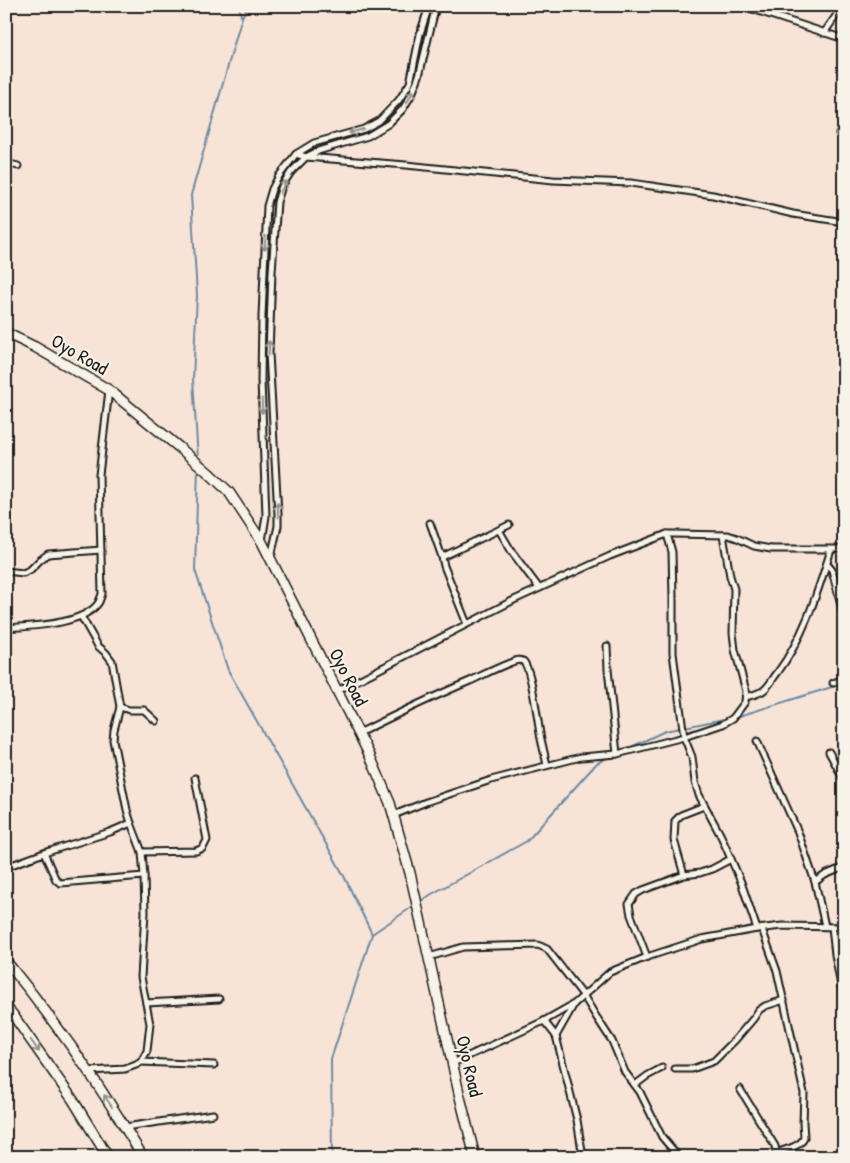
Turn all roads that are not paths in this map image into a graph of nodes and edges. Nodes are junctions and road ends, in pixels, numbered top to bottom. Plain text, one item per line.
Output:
1 (429, 6) edge
2 (436, 6) edge
3 (743, 6) edge
4 (843, 6) edge
5 (824, 33) junction
6 (844, 39) edge
7 (844, 127) edge
8 (839, 133) dead end
9 (296, 154) junction
10 (306, 157) junction
11 (6, 163) edge
12 (18, 166) dead end
13 (844, 222) edge
14 (6, 333) edge
15 (109, 390) junction
16 (430, 523) dead end
17 (509, 525) dead end
18 (499, 530) junction
19 (667, 534) junction
20 (723, 535) junction
21 (262, 542) junction
22 (844, 549) edge
23 (101, 550) junction
24 (831, 550) junction
25 (442, 557) junction
26 (271, 558) junction
27 (827, 564) junction
28 (6, 571) edge
29 (539, 588) junction
30 (843, 610) edge
31 (81, 616) junction
32 (844, 616) edge
33 (467, 624) junction
34 (6, 628) edge
35 (607, 646) dead end
36 (844, 679) edge
37 (833, 683) dead end
38 (337, 691) junction
39 (746, 697) junction
40 (120, 707) junction
41 (156, 721) dead end
42 (359, 733) junction
43 (683, 734) junction
44 (757, 741) dead end
45 (830, 752) dead end
46 (617, 754) junction
47 (547, 765) junction
48 (195, 778) dead end
49 (844, 780) edge
50 (704, 806) junction
51 (394, 815) junction
52 (131, 823) junction
53 (142, 852) junction
54 (44, 853) junction
55 (731, 859) junction
56 (6, 867) edge
57 (844, 867) edge
58 (684, 875) junction
59 (144, 876) junction
60 (815, 882) junction
61 (825, 926) junction
62 (832, 927) junction
63 (844, 927) edge
64 (759, 929) junction
65 (429, 957) junction
66 (647, 958) junction
67 (6, 962) edge
68 (583, 995) junction
69 (219, 999) dead end
70 (784, 1000) junction
71 (844, 1001) edge
72 (146, 1003) junction
73 (574, 1004) junction
74 (6, 1007) edge
75 (544, 1021) junction
76 (556, 1036) junction
77 (141, 1062) junction
78 (454, 1063) junction
79 (214, 1065) dead end
80 (662, 1068) dead end
81 (675, 1069) dead end
82 (89, 1071) junction
83 (635, 1085) junction
84 (740, 1089) dead end
85 (213, 1114) dead end
86 (125, 1127) junction
87 (777, 1155) edge
88 (108, 1157) edge
89 (143, 1157) edge
90 (475, 1157) edge
91 (583, 1157) edge
92 (679, 1157) edge

1 -> 9 street
10 -> 2 street
3 - 5 street
4 - 5 street
5 - 6 street
7 - 8 street
9 - 10 street
9 -> 21 street
10 - 13 street
26 -> 10 street
11 - 12 street
14 - 15 highway, Oyo Road
15 - 21 highway, Oyo Road
15 - 23 street
16 - 25 street
17 - 18 street
18 - 25 street
18 - 29 street
19 - 20 street
19 - 29 street
19 - 43 street
20 - 24 street
20 - 39 street
21 - 26 highway, Oyo Road
22 - 24 street
23 - 28 street
23 - 31 street
24 - 27 street
25 - 33 street
26 - 38 highway, Oyo Road
27 - 30 street
27 - 39 street
29 - 33 street
30 - 32 street
31 - 34 street
31 - 40 street
33 - 38 street
35 - 46 street
36 - 37 street
38 - 42 highway, Oyo Road
39 - 43 street
40 - 41 street
40 - 52 street
42 - 47 street
42 - 51 highway, Oyo Road
43 - 46 street
43 - 50 street
44 - 60 street
45 - 49 street
46 - 47 street
47 - 51 street
48 - 53 street
50 - 55 street
50 - 58 street
51 - 65 highway, Oyo Road
52 - 53 street
52 - 54 street
53 - 59 street
54 - 56 street
54 - 59 street
55 - 58 street
55 - 64 street
57 - 60 street
58 - 66 street
59 - 72 street
60 - 61 street
61 - 62 street
61 - 64 street
62 - 63 street
62 - 71 street
64 - 66 street
64 - 70 street
65 - 68 street
65 - 78 highway, Oyo Road
66 - 68 street
67 - 82 highway
68 - 73 street
68 - 83 street
69 - 72 street
70 - 81 street
70 - 87 street
72 - 77 street
73 - 75 street
73 - 76 street
74 -> 88 highway
75 - 76 street
75 - 78 street
76 - 91 street
77 - 79 street
77 - 82 street
78 - 90 highway, Oyo Road
80 - 83 street
86 -> 82 highway
83 - 92 street
84 - 87 street
85 - 86 street
86 - 89 highway

